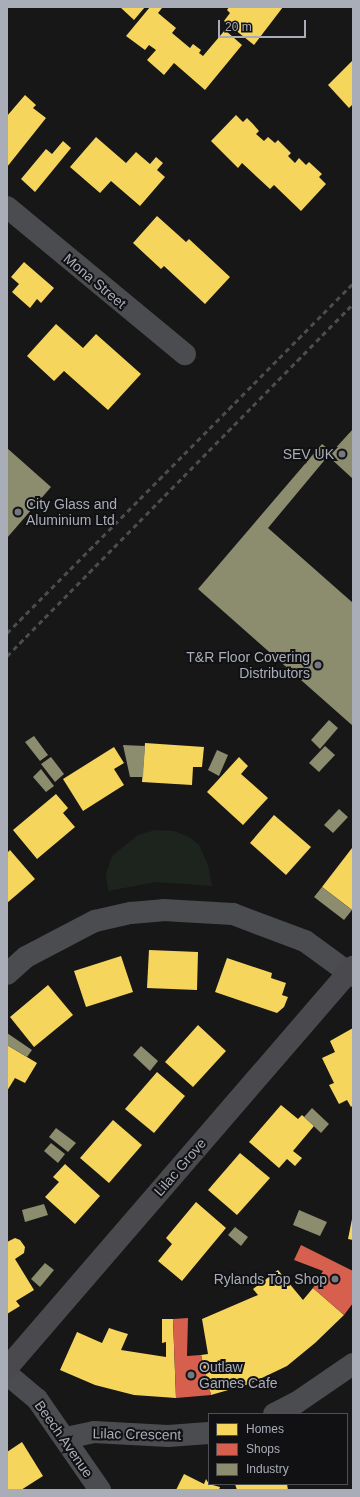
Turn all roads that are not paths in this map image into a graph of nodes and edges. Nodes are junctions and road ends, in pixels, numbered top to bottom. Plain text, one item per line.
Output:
1 (7, 207) edge
2 (184, 354) dead end
3 (352, 972) edge
4 (7, 974) edge
5 (7, 1368) edge
6 (7, 1374) edge
7 (350, 1374) edge
8 (276, 1413) edge
9 (208, 1433) edge
10 (66, 1438) junction
11 (100, 1490) edge

1 - 2 street, Mona Street
3 - 4 street
3 - 5 street, Lilac Grove
6 - 10 street, Beech Avenue
7 - 8 street
9 - 10 street, Lilac Crescent
10 - 11 street, Beech Avenue

